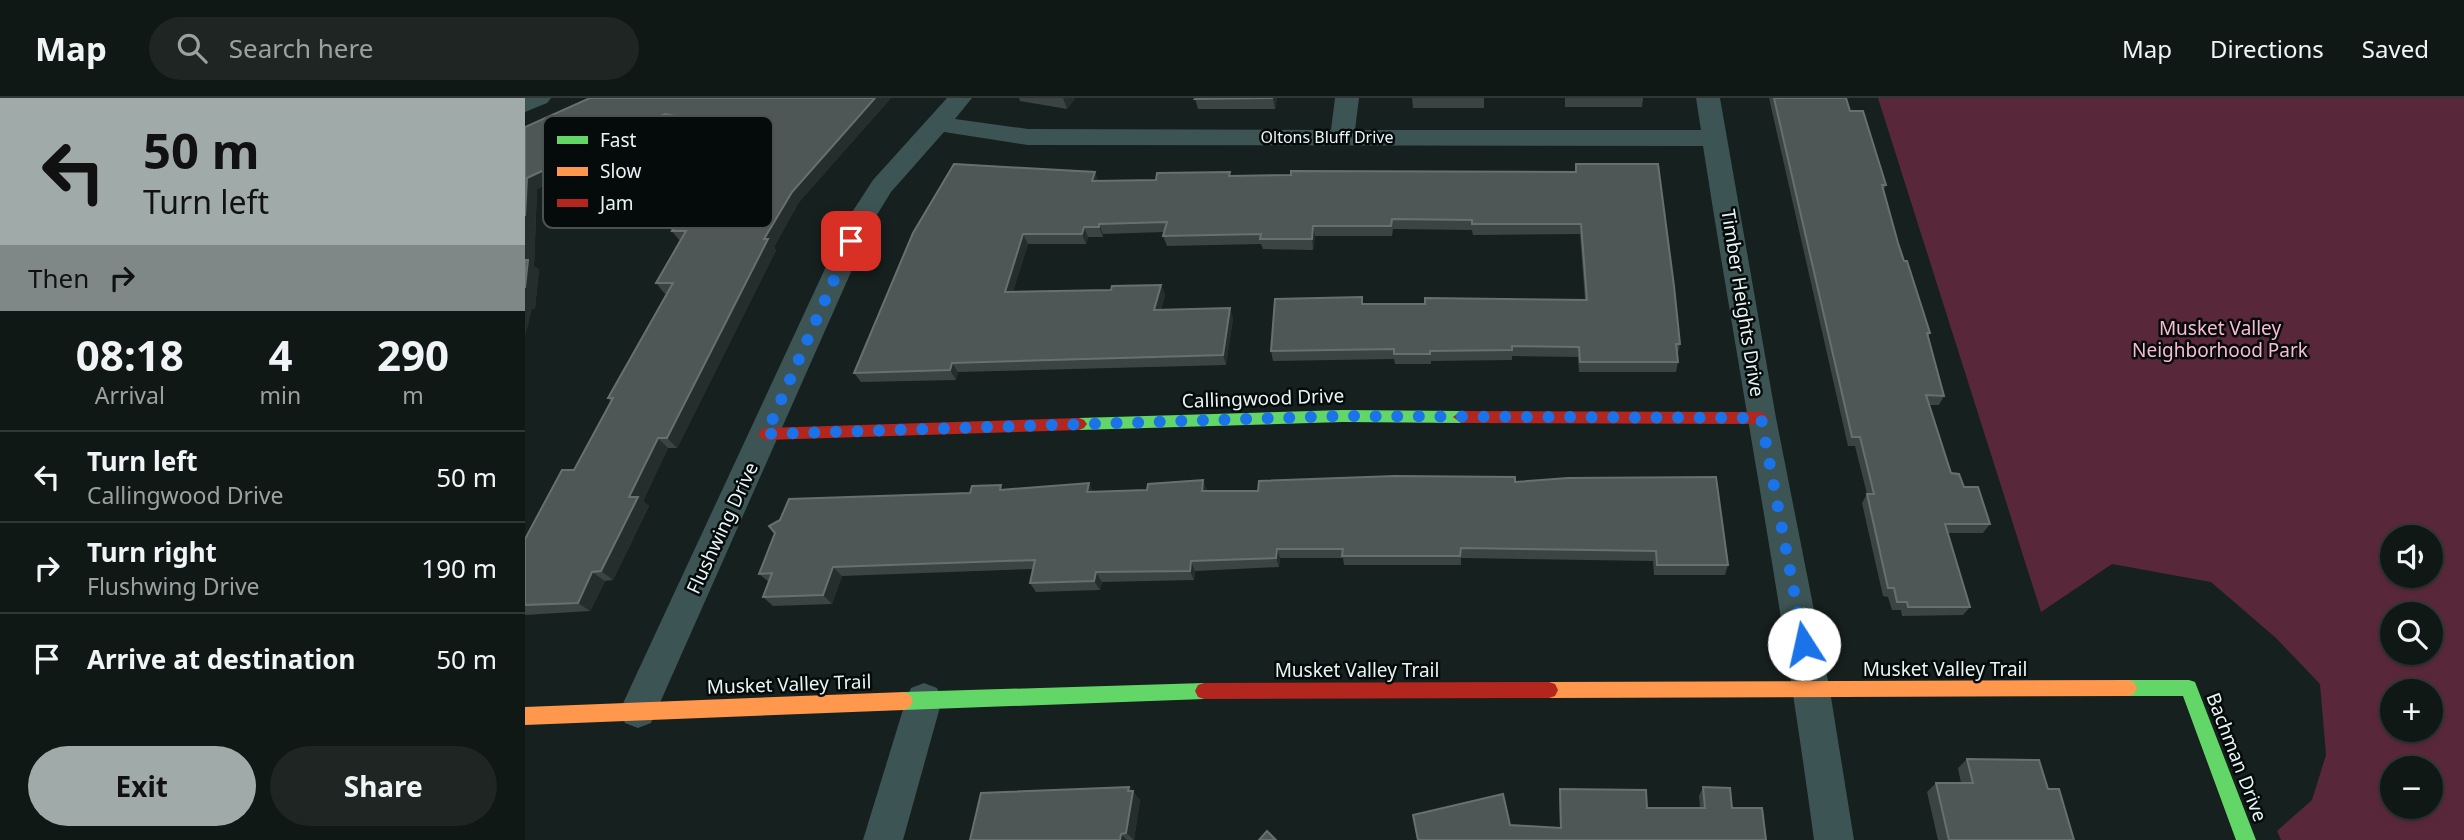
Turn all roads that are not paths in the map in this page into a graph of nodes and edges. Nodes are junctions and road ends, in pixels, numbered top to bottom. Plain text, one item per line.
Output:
1 (539, 98) edge
2 (960, 98) edge
3 (1347, 98) edge
4 (1708, 98) edge
5 (525, 104) edge
6 (939, 123) junction
7 (1342, 137) junction
8 (1716, 138) junction
9 (1761, 418) junction
10 (766, 434) junction
11 (2189, 688) joint
12 (1812, 691) junction
13 (924, 700) junction
14 (638, 711) junction
15 (525, 716) edge
16 (883, 840) edge
17 (1834, 840) edge
18 (2246, 840) edge

1 - 5 street
2 - 6 street, Flushwing Drive
3 - 7 street
4 - 8 street, Timber Heights Drive
6 - 7 street, Oltons Bluff Drive
6 - 10 street, Flushwing Drive
7 - 8 street, Oltons Bluff Drive
8 - 9 street, Timber Heights Drive
9 - 10 street, Callingwood Drive
9 - 12 street, Timber Heights Drive
10 - 14 street, Flushwing Drive
11 - 12 street, Musket Valley Trail
11 - 18 street, Bachman Drive
12 - 13 street, Musket Valley Trail
12 - 17 street, Timber Heights Drive
13 - 14 street, Musket Valley Trail
13 - 16 street
14 - 15 street, Musket Valley Trail

